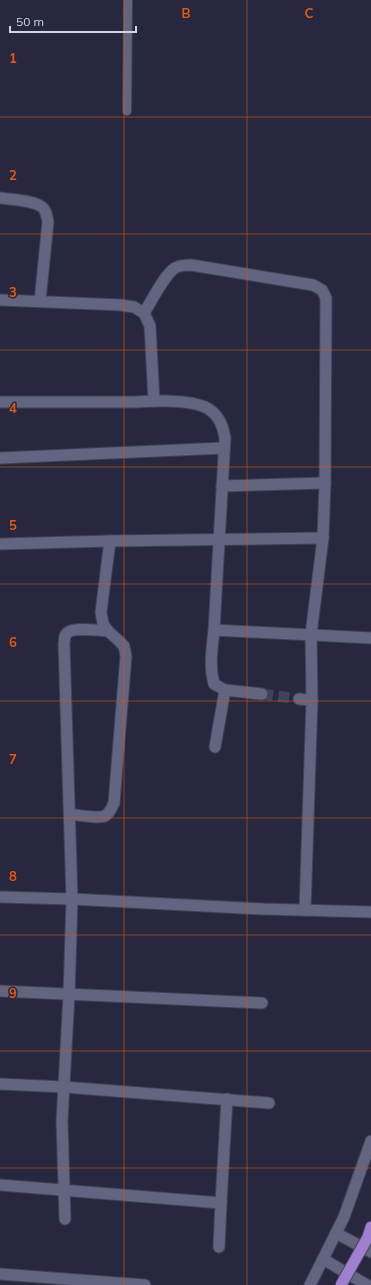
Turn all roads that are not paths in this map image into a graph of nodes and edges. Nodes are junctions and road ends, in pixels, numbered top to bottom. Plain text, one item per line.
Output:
1 (128, 0) edge
2 (126, 111) dead end
3 (0, 198) edge
4 (0, 300) edge
5 (40, 301) junction
6 (144, 313) junction
7 (0, 402) edge
8 (154, 402) junction
9 (224, 448) junction
10 (0, 458) edge
11 (325, 483) junction
12 (222, 486) junction
13 (323, 538) junction
14 (218, 540) junction
15 (110, 541) junction
16 (0, 544) edge
17 (214, 630) junction
18 (108, 631) junction
19 (311, 634) junction
20 (371, 638) edge
21 (225, 690) junction
22 (262, 694) tunnel mouth
23 (299, 699) tunnel mouth
24 (312, 700) junction
25 (215, 747) dead end
26 (70, 814) junction
27 (0, 897) edge
28 (72, 899) junction
29 (305, 910) junction
30 (371, 912) edge
31 (0, 991) edge
32 (69, 995) junction
33 (262, 1003) dead end
34 (0, 1084) edge
35 (64, 1087) junction
36 (227, 1100) junction
37 (269, 1102) dead end
38 (371, 1141) edge
39 (0, 1185) edge
40 (65, 1190) junction
41 (221, 1203) junction
42 (65, 1219) dead end
43 (369, 1232) edge
44 (336, 1233) junction
45 (219, 1247) dead end
46 (371, 1252) edge
47 (323, 1259) junction
48 (0, 1274) edge
49 (66, 1282) edge
50 (145, 1285) edge
51 (310, 1285) edge
52 (342, 1285) edge
53 (367, 1285) edge

1 - 2 lane
3 - 5 street
4 - 5 street
5 - 6 street
6 - 8 street
6 - 11 street
7 - 8 street
8 - 9 street
9 - 10 street
9 - 12 street
11 - 12 street
11 - 13 street
12 - 14 street
13 - 14 street
13 - 19 street
14 - 15 street
14 - 17 street
15 - 16 street
15 - 18 street
17 - 19 street
17 - 21 street
18 - 26 street
18 - 26 street
19 - 20 street
19 - 24 street
21 - 22 street
21 - 25 street
23 - 24 street
24 - 29 street
26 - 28 street
27 - 28 street
28 - 29 street
28 - 32 street
29 - 30 street
31 - 32 street
32 - 33 street
32 - 35 street
34 - 35 street
35 - 36 street
35 - 40 street
36 - 37 street
36 - 41 street
38 - 44 street
39 - 40 street
40 - 41 street
40 - 42 street
41 - 45 street
43 - 52 highway, bridge
44 - 46 street
44 - 47 street
47 - 51 street
47 - 53 street
48 - 49 street
49 - 50 street

